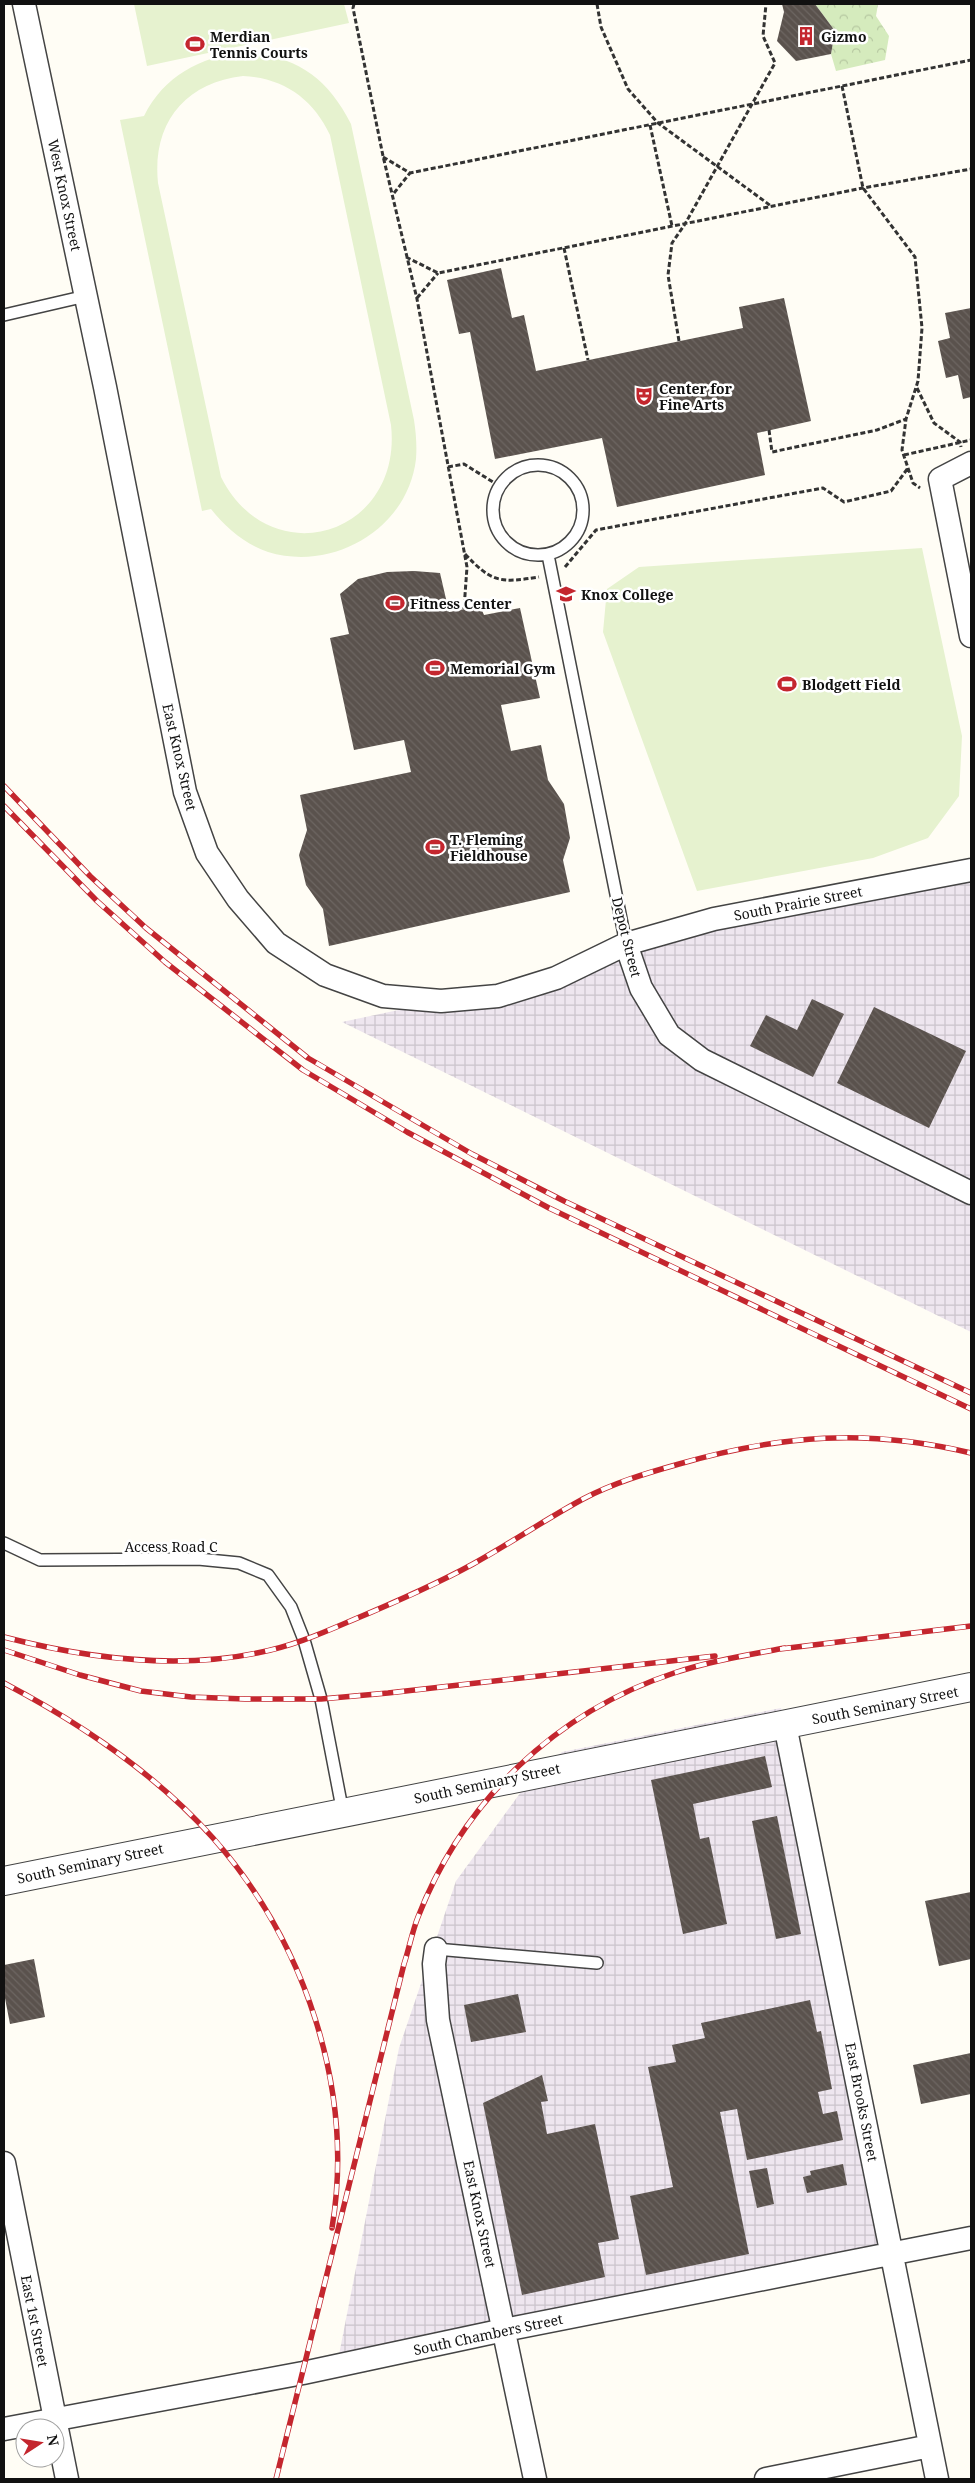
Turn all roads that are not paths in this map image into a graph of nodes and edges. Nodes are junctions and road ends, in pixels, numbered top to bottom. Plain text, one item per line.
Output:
1 (24, 4) edge
2 (86, 296) junction
3 (4, 315) edge
4 (105, 387) joint
5 (969, 464) edge
6 (548, 555) junction
7 (971, 636) edge
8 (971, 870) edge
9 (626, 944) junction
10 (971, 1193) edge
11 (4, 1542) edge
12 (971, 1687) edge
13 (785, 1725) junction
14 (343, 1813) junction
15 (4, 1881) edge
16 (436, 1949) joint
17 (597, 1963) dead end
18 (4, 2163) edge
19 (971, 2238) edge
20 (892, 2253) junction
21 (504, 2330) junction
22 (54, 2418) joint
23 (930, 2446) junction
24 (535, 2479) edge
25 (766, 2479) edge
26 (937, 2479) edge

1 - 2 street, West Knox Street
2 - 3 lane
2 - 4 street, West Knox Street
4 - 9 street, East Knox Street
5 - 7 street
6 - 6 lane
6 - 9 lane, Depot Street
8 - 9 street, South Prairie Street
9 - 10 street, Depot Street
11 - 14 lane, Access Road C
12 - 13 street, South Seminary Street
13 - 14 street, South Seminary Street
13 - 20 street, East Brooks Street
14 - 15 street, South Seminary Street
16 - 17 lane
16 - 21 street, East Knox Street
18 - 22 street, East 1st Street
19 - 20 street, South Chambers Street
20 - 21 street, South Chambers Street
20 - 23 street, East Brooks Street
21 - 22 street, South Chambers Street
21 - 24 street, East Knox Street
23 - 25 street
23 - 26 street, East Brooks Street

